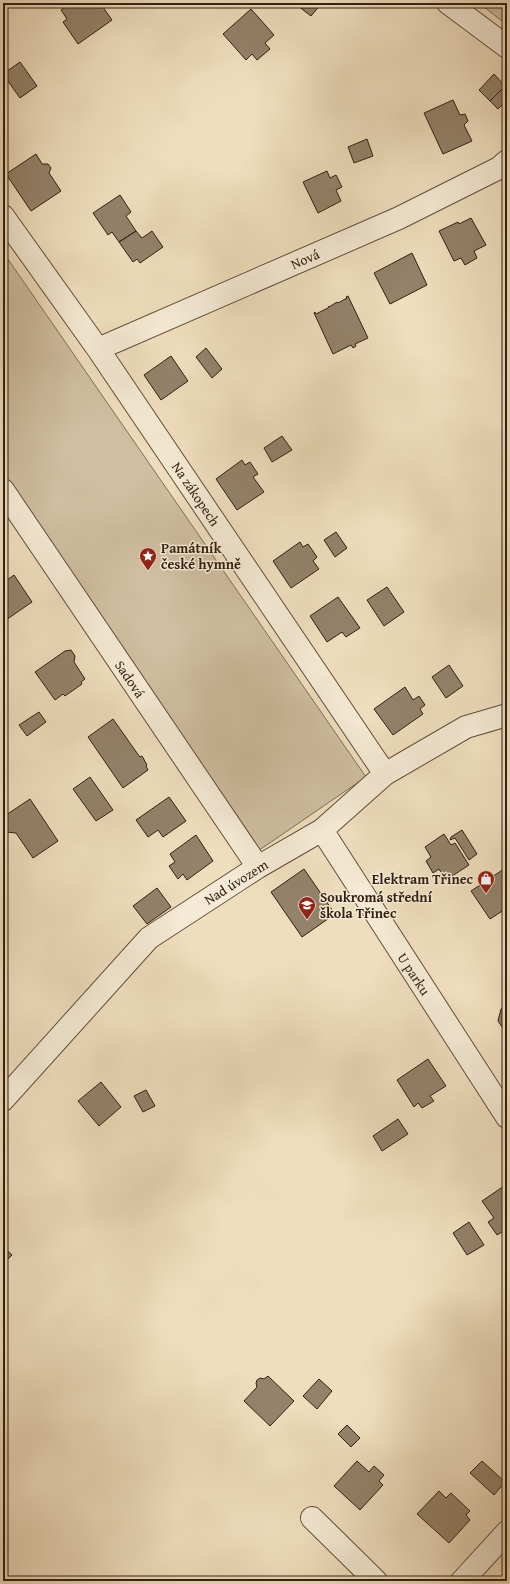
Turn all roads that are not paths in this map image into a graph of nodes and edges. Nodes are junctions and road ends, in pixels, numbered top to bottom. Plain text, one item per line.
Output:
1 (448, 3) edge
2 (507, 47) edge
3 (507, 161) edge
4 (3, 216) edge
5 (98, 349) junction
6 (3, 490) edge
7 (507, 714) edge
8 (385, 774) junction
9 (322, 830) junction
10 (258, 867) junction
11 (3, 1100) edge
12 (507, 1117) edge
13 (312, 1518) dead end
14 (507, 1532) edge
15 (376, 1581) edge
16 (462, 1581) edge

1 - 2 street
3 - 5 street, Nová
4 - 5 street, Na zákopech
5 - 8 street, Na zákopech
6 - 10 street, Sadová
7 - 8 street, Nad úvozem
8 - 9 street, Nad úvozem
9 - 10 street, Nad úvozem
9 - 12 street, U parku
10 - 11 street, Nad úvozem
13 - 15 street
14 - 16 street

